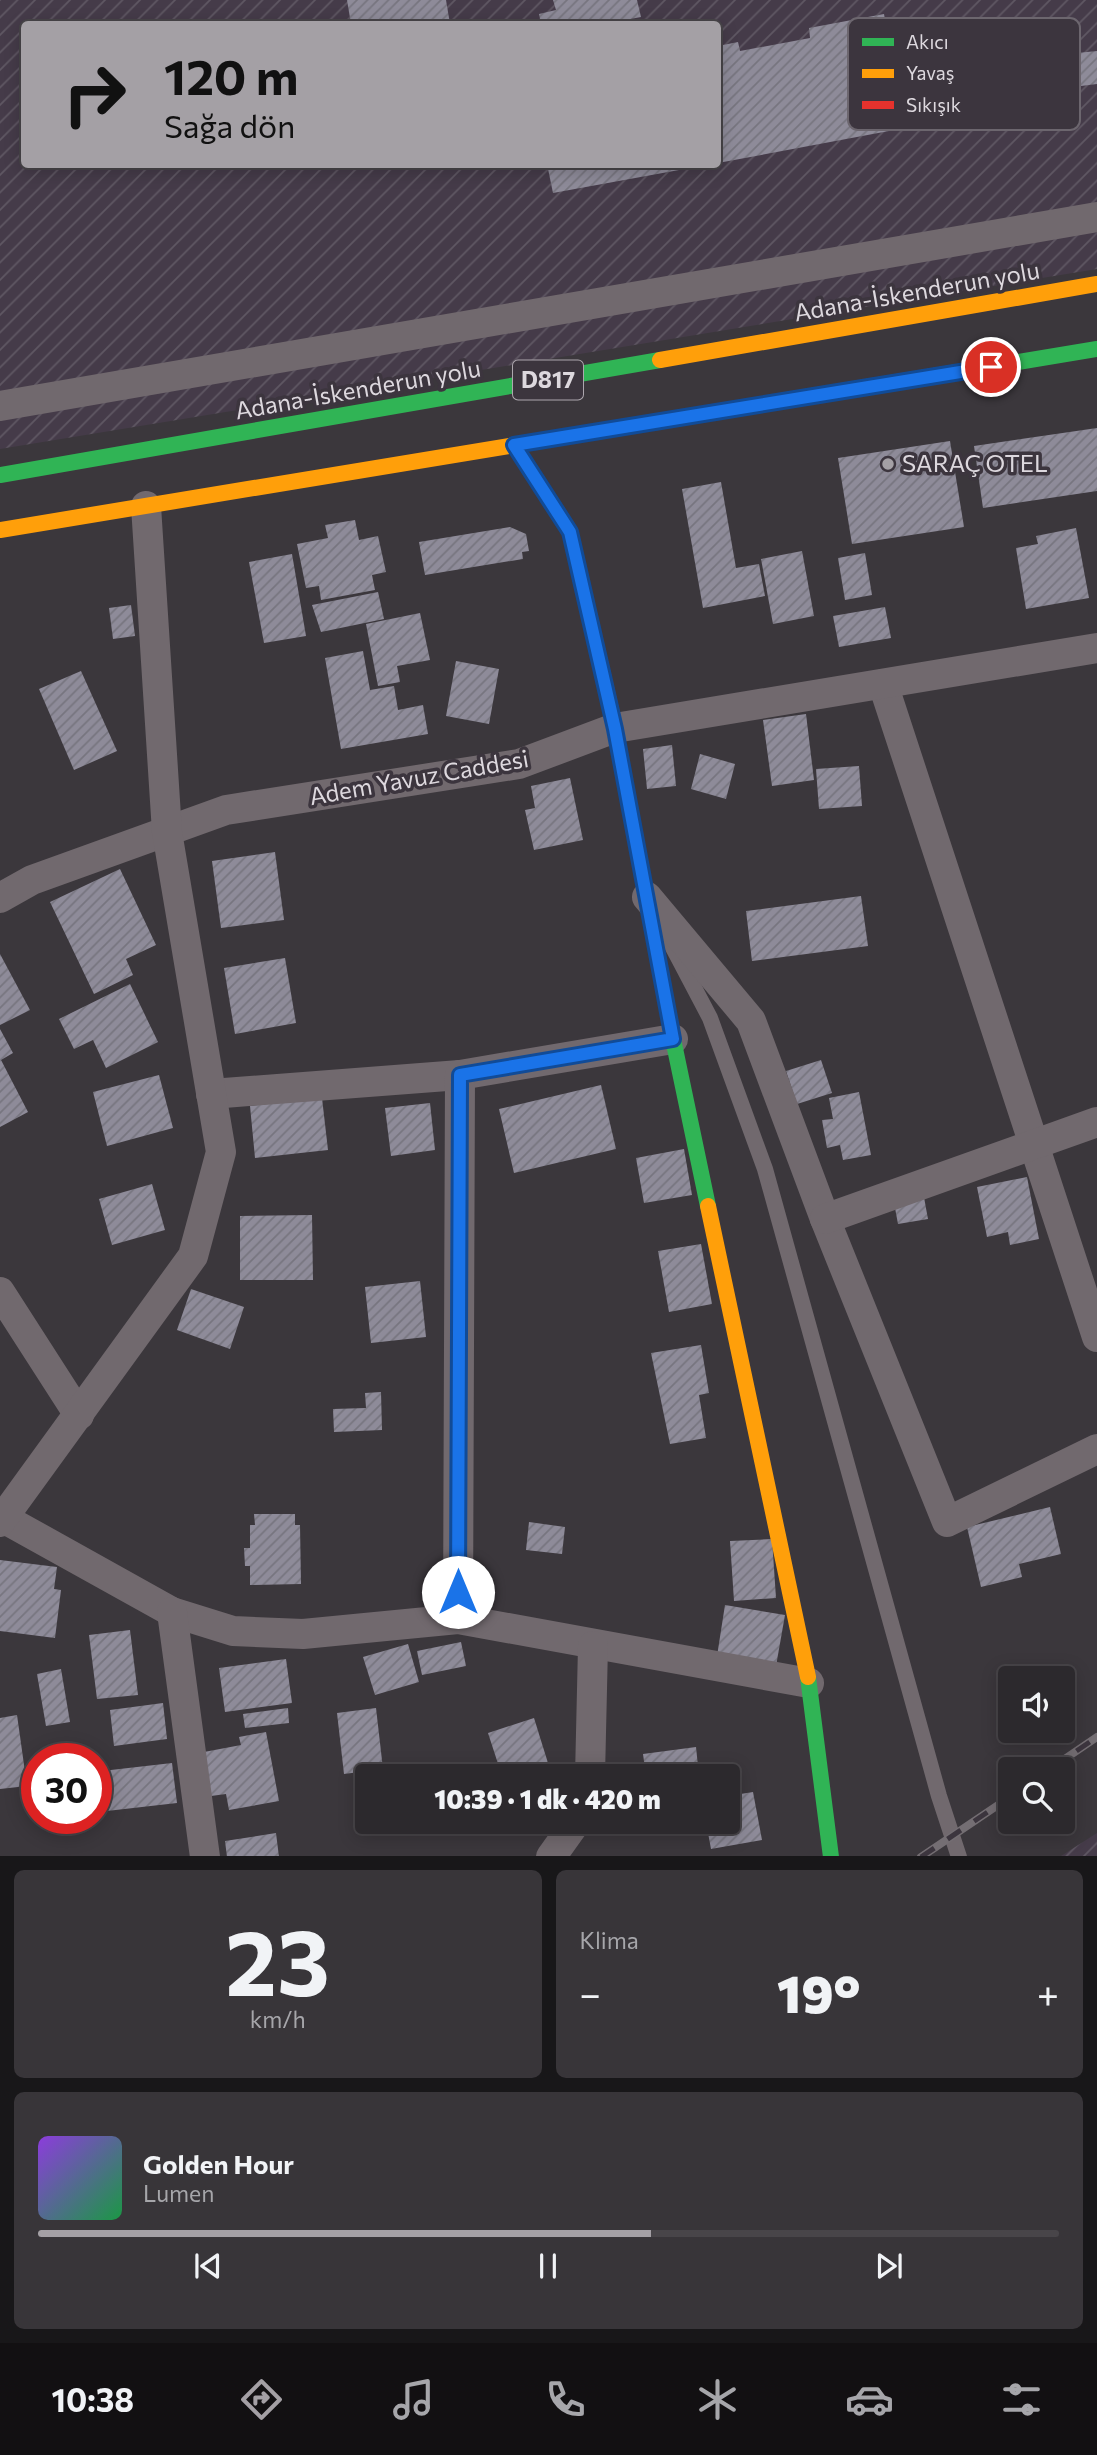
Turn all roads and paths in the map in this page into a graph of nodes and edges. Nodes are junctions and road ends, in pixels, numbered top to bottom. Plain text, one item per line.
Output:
1 (1097, 217) edge
2 (1097, 284) edge
3 (1097, 349) edge
4 (0, 406) edge
5 (514, 445) junction
6 (0, 475) edge
7 (146, 506) junction
8 (0, 530) edge
9 (1094, 654) edge
10 (883, 684) junction
11 (615, 729) junction
12 (167, 832) junction
13 (647, 897) junction
14 (0, 898) edge
15 (673, 1039) junction
16 (460, 1075) junction
17 (211, 1094) junction
18 (1097, 1122) edge
19 (1034, 1146) junction
20 (825, 1219) junction
21 (0, 1292) edge
22 (1097, 1337) edge
23 (79, 1415) junction
24 (1097, 1448) edge
25 (2, 1520) edge
26 (172, 1612) junction
27 (458, 1619) junction
28 (593, 1646) junction
29 (808, 1683) junction
30 (590, 1764) edge
31 (567, 1834) edge
32 (205, 1856) edge
33 (552, 1856) edge
34 (831, 1856) edge
35 (959, 1856) edge

1 - 4 street
2 - 6 main road, Adana-İskenderun yolu / D817
3 - 5 main road, D817
5 - 7 main road, D817
5 - 11 main road
7 - 8 main road, D817
7 - 12 street
9 - 10 street, Adem Yavuz Caddesi
10 - 11 street, Adem Yavuz Caddesi
10 - 19 street
11 - 12 street, Adem Yavuz Caddesi
11 - 13 main road
12 - 14 street, Adem Yavuz Caddesi
12 - 17 street
13 - 15 main road
13 - 20 street
13 - 35 lane
15 - 16 street
15 - 29 main road
16 - 17 street
16 - 27 street
17 - 23 street
18 - 19 street
19 - 20 street
19 - 22 street
20 - 24 street
21 - 23 street
23 - 25 street
25 - 26 street
26 - 27 street
26 - 32 street
27 - 28 street
28 - 29 street
28 - 30 street
29 - 34 main road
31 - 33 street

